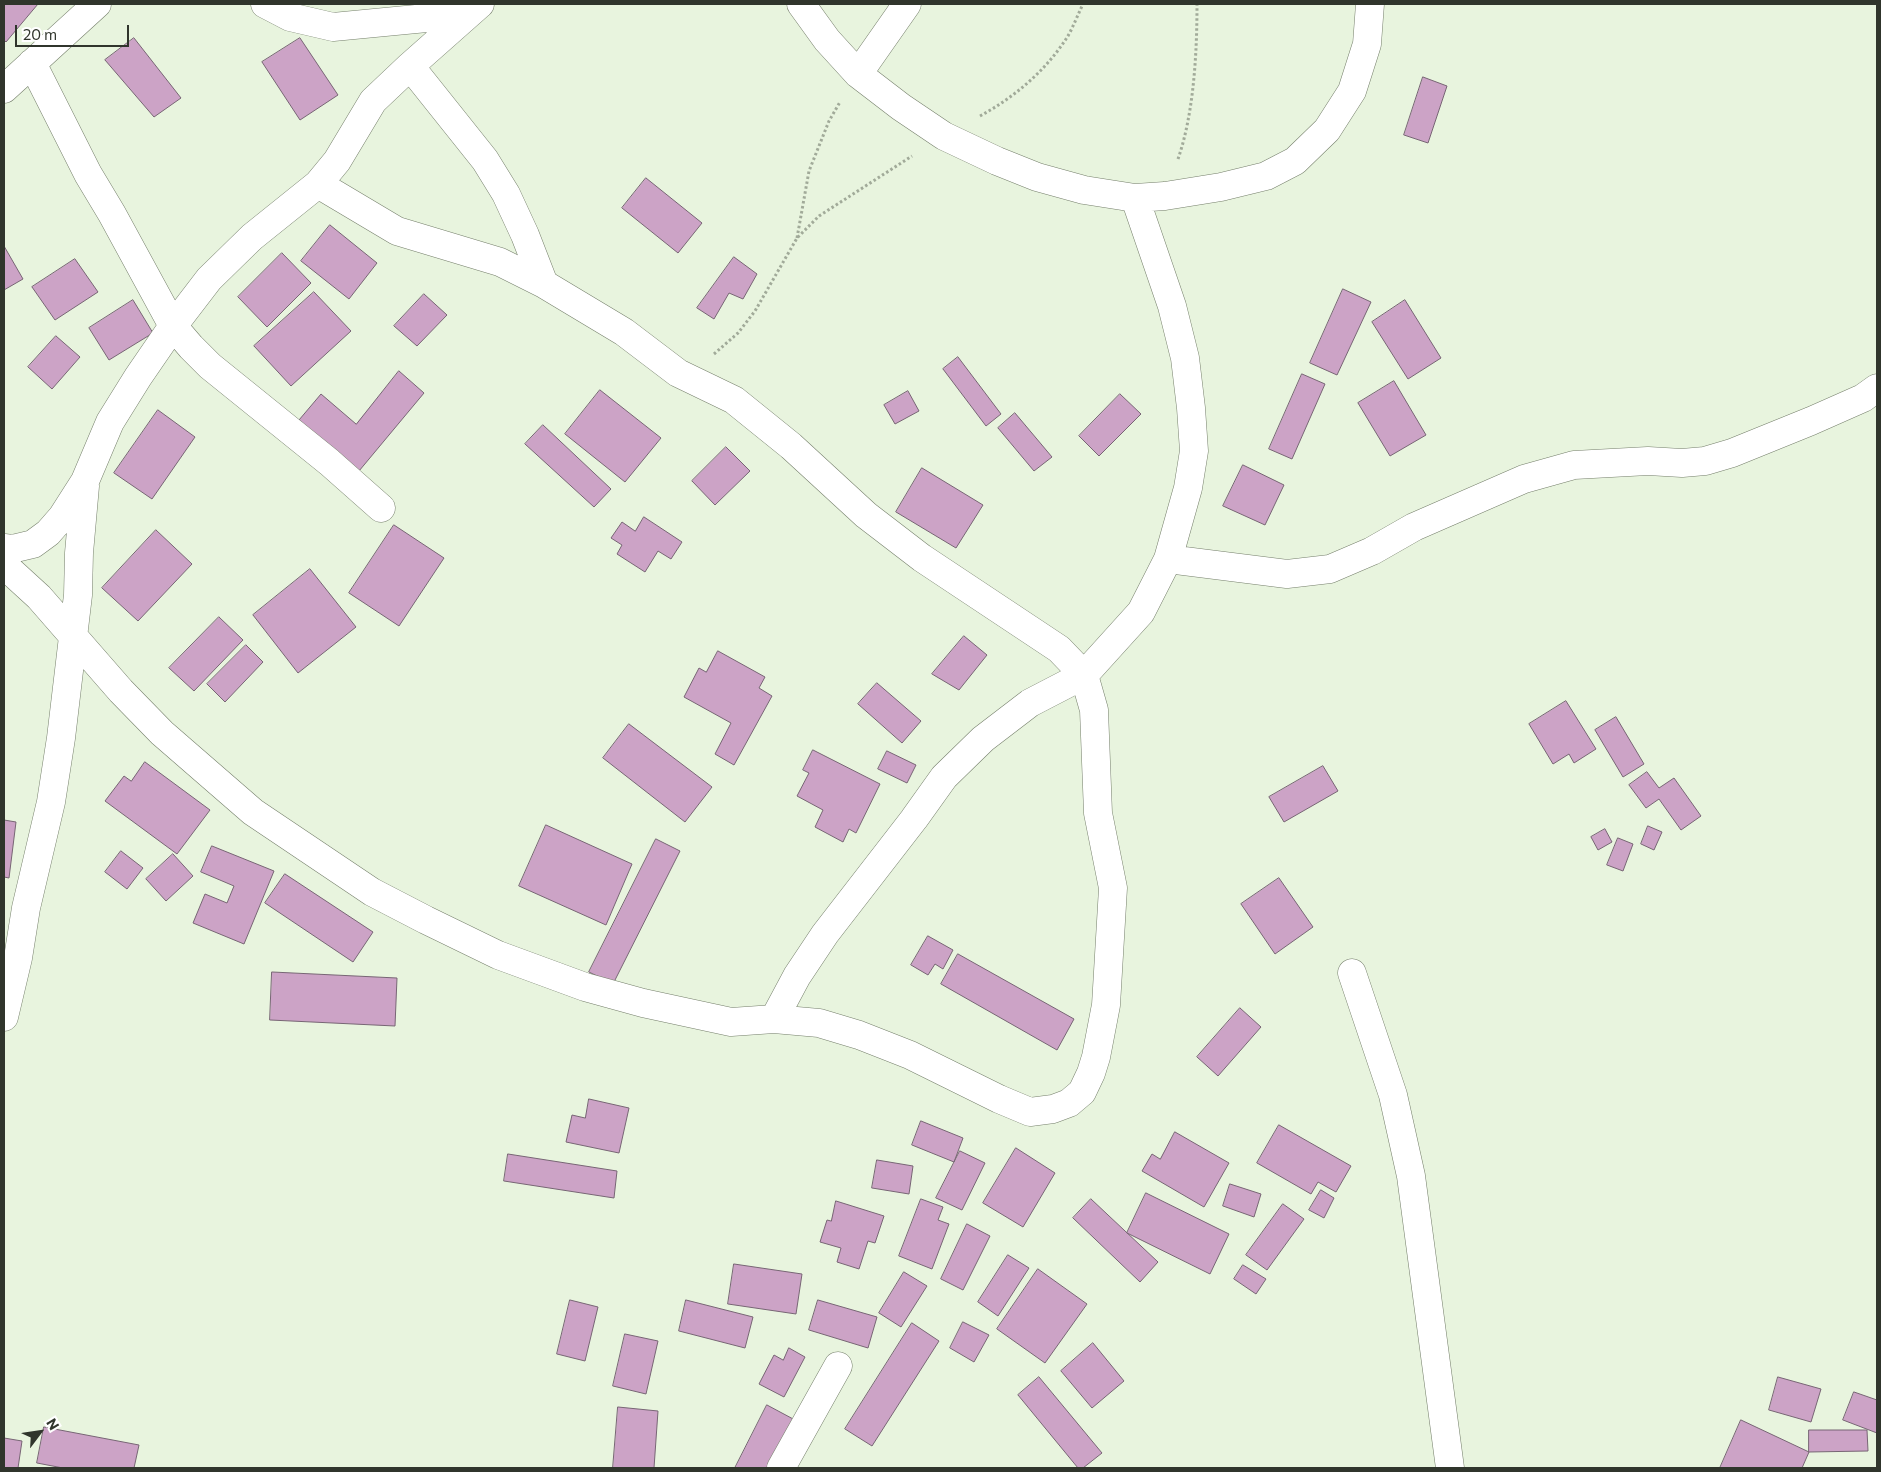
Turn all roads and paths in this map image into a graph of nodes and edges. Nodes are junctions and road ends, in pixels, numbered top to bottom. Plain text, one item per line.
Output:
1 (265, 4) edge
2 (801, 4) edge
3 (907, 4) edge
4 (1084, 4) edge
5 (1197, 4) edge
6 (1370, 4) edge
7 (85, 9) edge
8 (474, 9) edge
9 (32, 63) junction
10 (410, 66) junction
11 (858, 74) junction
12 (4, 89) edge
13 (944, 136) junction
14 (318, 184) junction
15 (1165, 196) junction
16 (1135, 198) junction
17 (797, 238) junction
18 (544, 284) junction
19 (173, 326) junction
20 (678, 373) junction
21 (1877, 388) edge
22 (85, 481) junction
23 (381, 508) dead end
24 (4, 548) edge
25 (1168, 559) junction
26 (4, 565) edge
27 (74, 636) junction
28 (1084, 675) junction
29 (1352, 973) dead end
30 (4, 1017) edge
31 (774, 1019) junction
32 (838, 1366) dead end
33 (781, 1468) edge
34 (1450, 1468) edge

1 - 8 street
2 - 11 street
3 - 11 street
4 - 13 path
5 - 15 path
6 - 15 street
7 - 9 street
8 - 10 street
9 - 12 street
9 - 19 street
10 - 14 street
10 - 18 street
11 - 13 street
11 - 17 path
13 - 16 street
13 - 17 path
14 - 18 street
14 - 19 street
15 - 16 street
16 - 25 street
17 - 20 path
18 - 20 street
19 - 22 street
19 - 23 street
20 - 28 street
21 - 25 street
22 - 24 street
22 - 27 street
25 - 28 street
26 - 27 street
27 - 30 street
27 - 31 street
28 - 31 street
28 - 31 street
29 - 34 street
32 - 33 street

